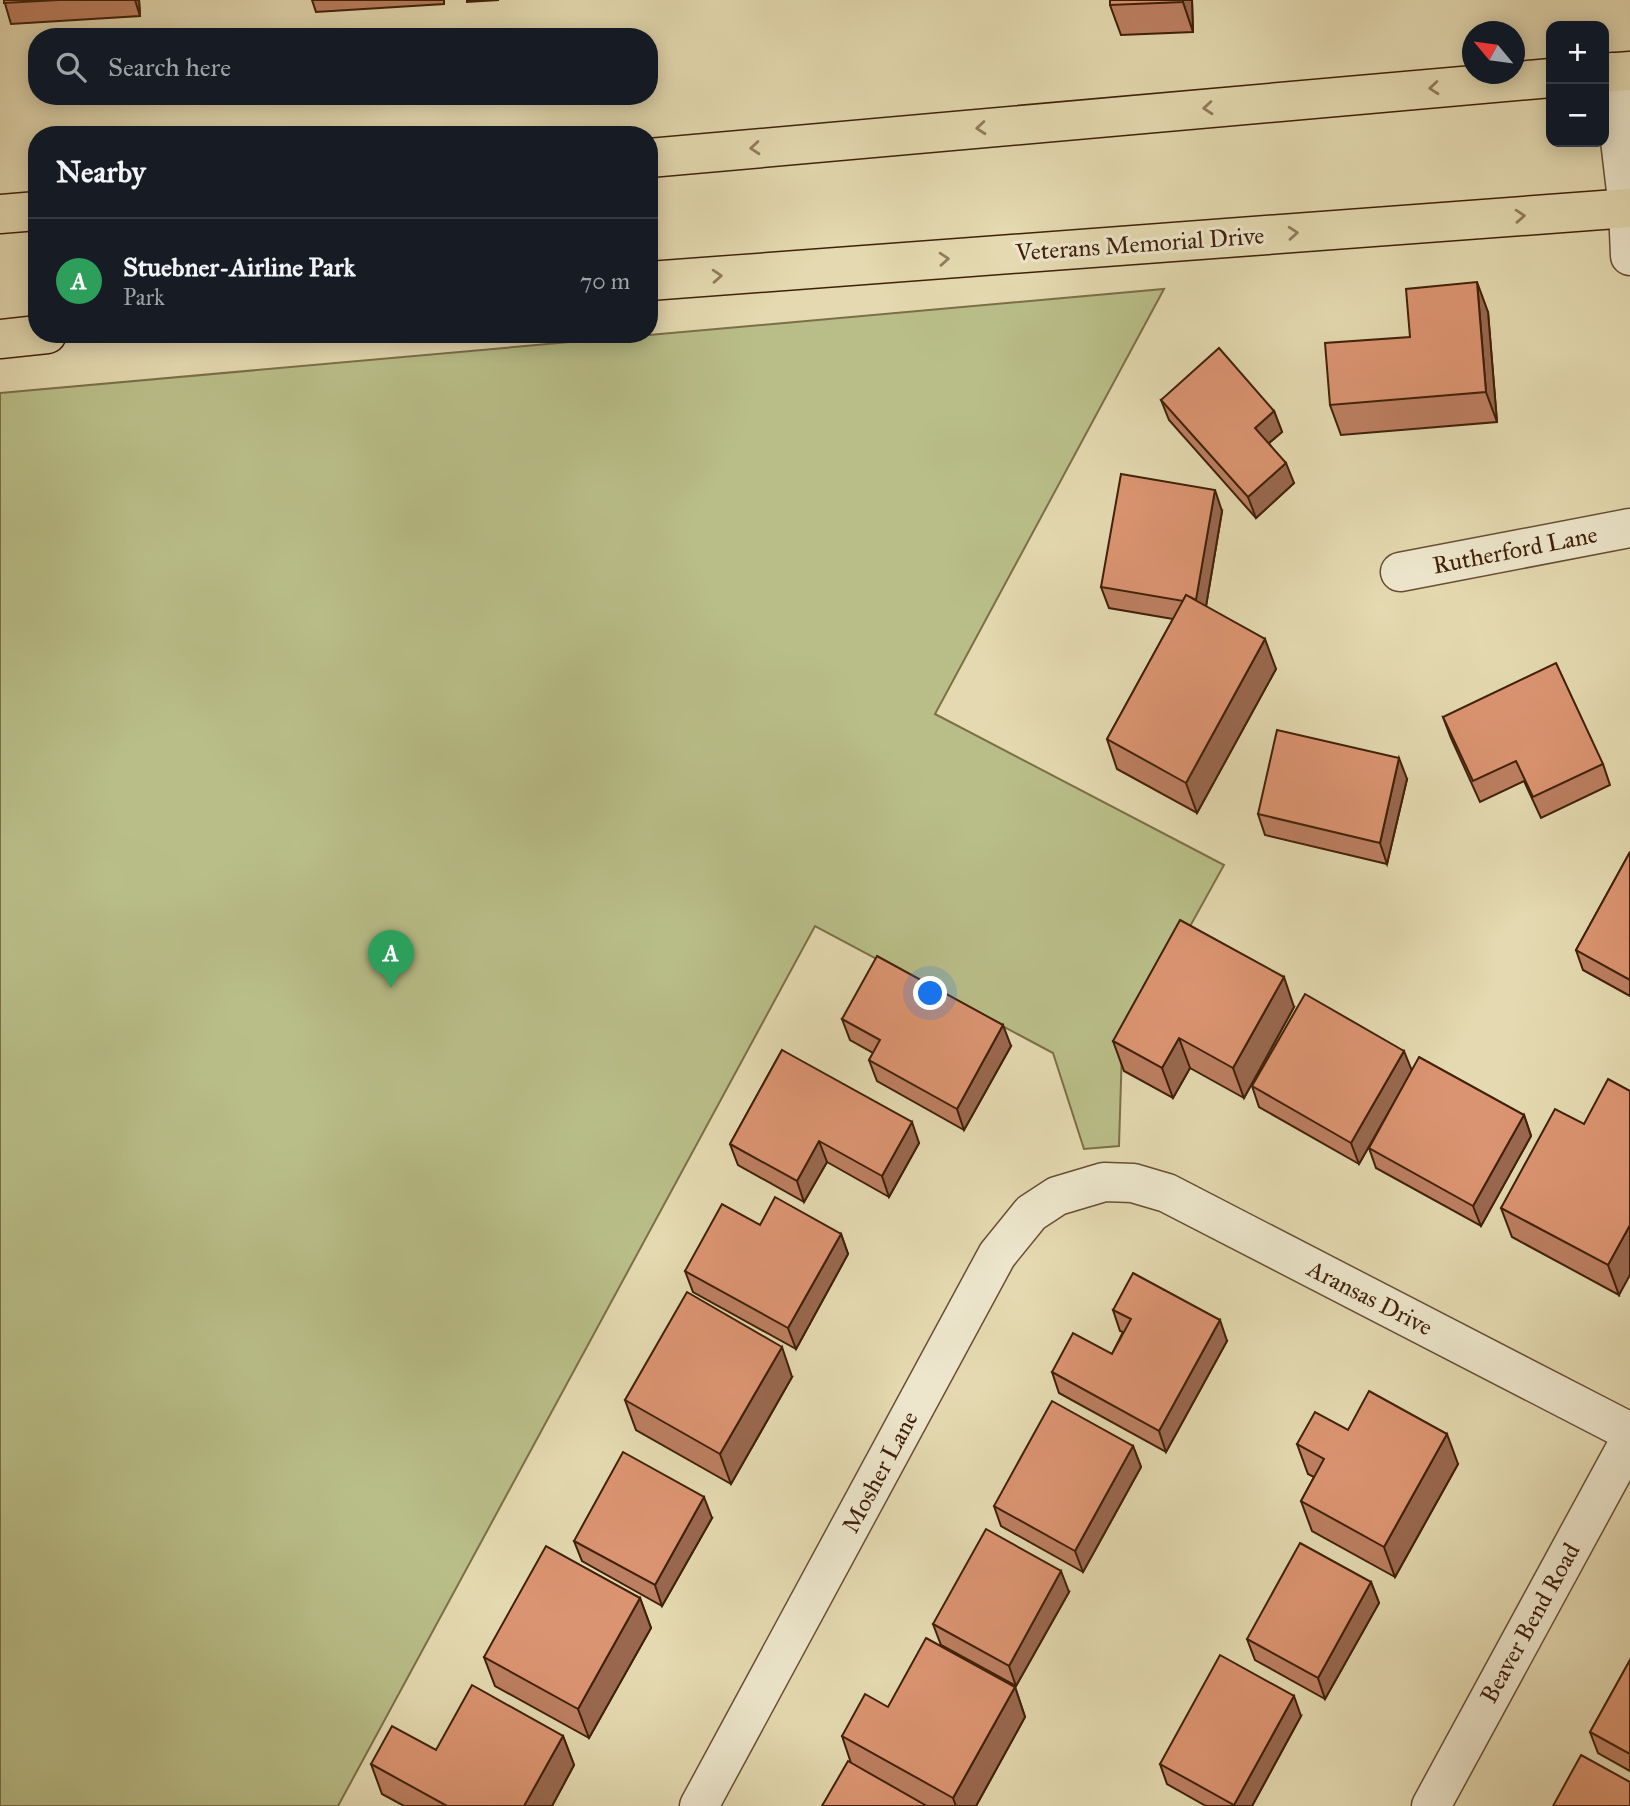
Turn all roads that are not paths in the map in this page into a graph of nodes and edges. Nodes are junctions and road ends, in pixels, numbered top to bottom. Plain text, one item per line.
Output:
1 (1615, 72) edge
2 (1546, 78) edge
3 (658, 157) edge
4 (1629, 208) edge
5 (28, 212) edge
6 (0, 214) edge
7 (1630, 256) edge
8 (658, 280) edge
9 (28, 336) edge
10 (0, 339) edge
11 (1630, 528) edge
12 (1400, 572) dead end
13 (1104, 1182) joint
14 (1630, 1432) edge
15 (1630, 1440) edge
16 (699, 1806) edge
17 (1431, 1806) edge

1 - 4 street
2 -> 3 main road
4 - 7 street
8 -> 4 main road, Veterans Memorial Drive
5 - 6 main road
9 - 10 main road
11 - 12 street, Rutherford Lane
13 - 14 street, Aransas Drive
13 - 16 street, Mosher Lane
15 - 17 street, Beaver Bend Road

